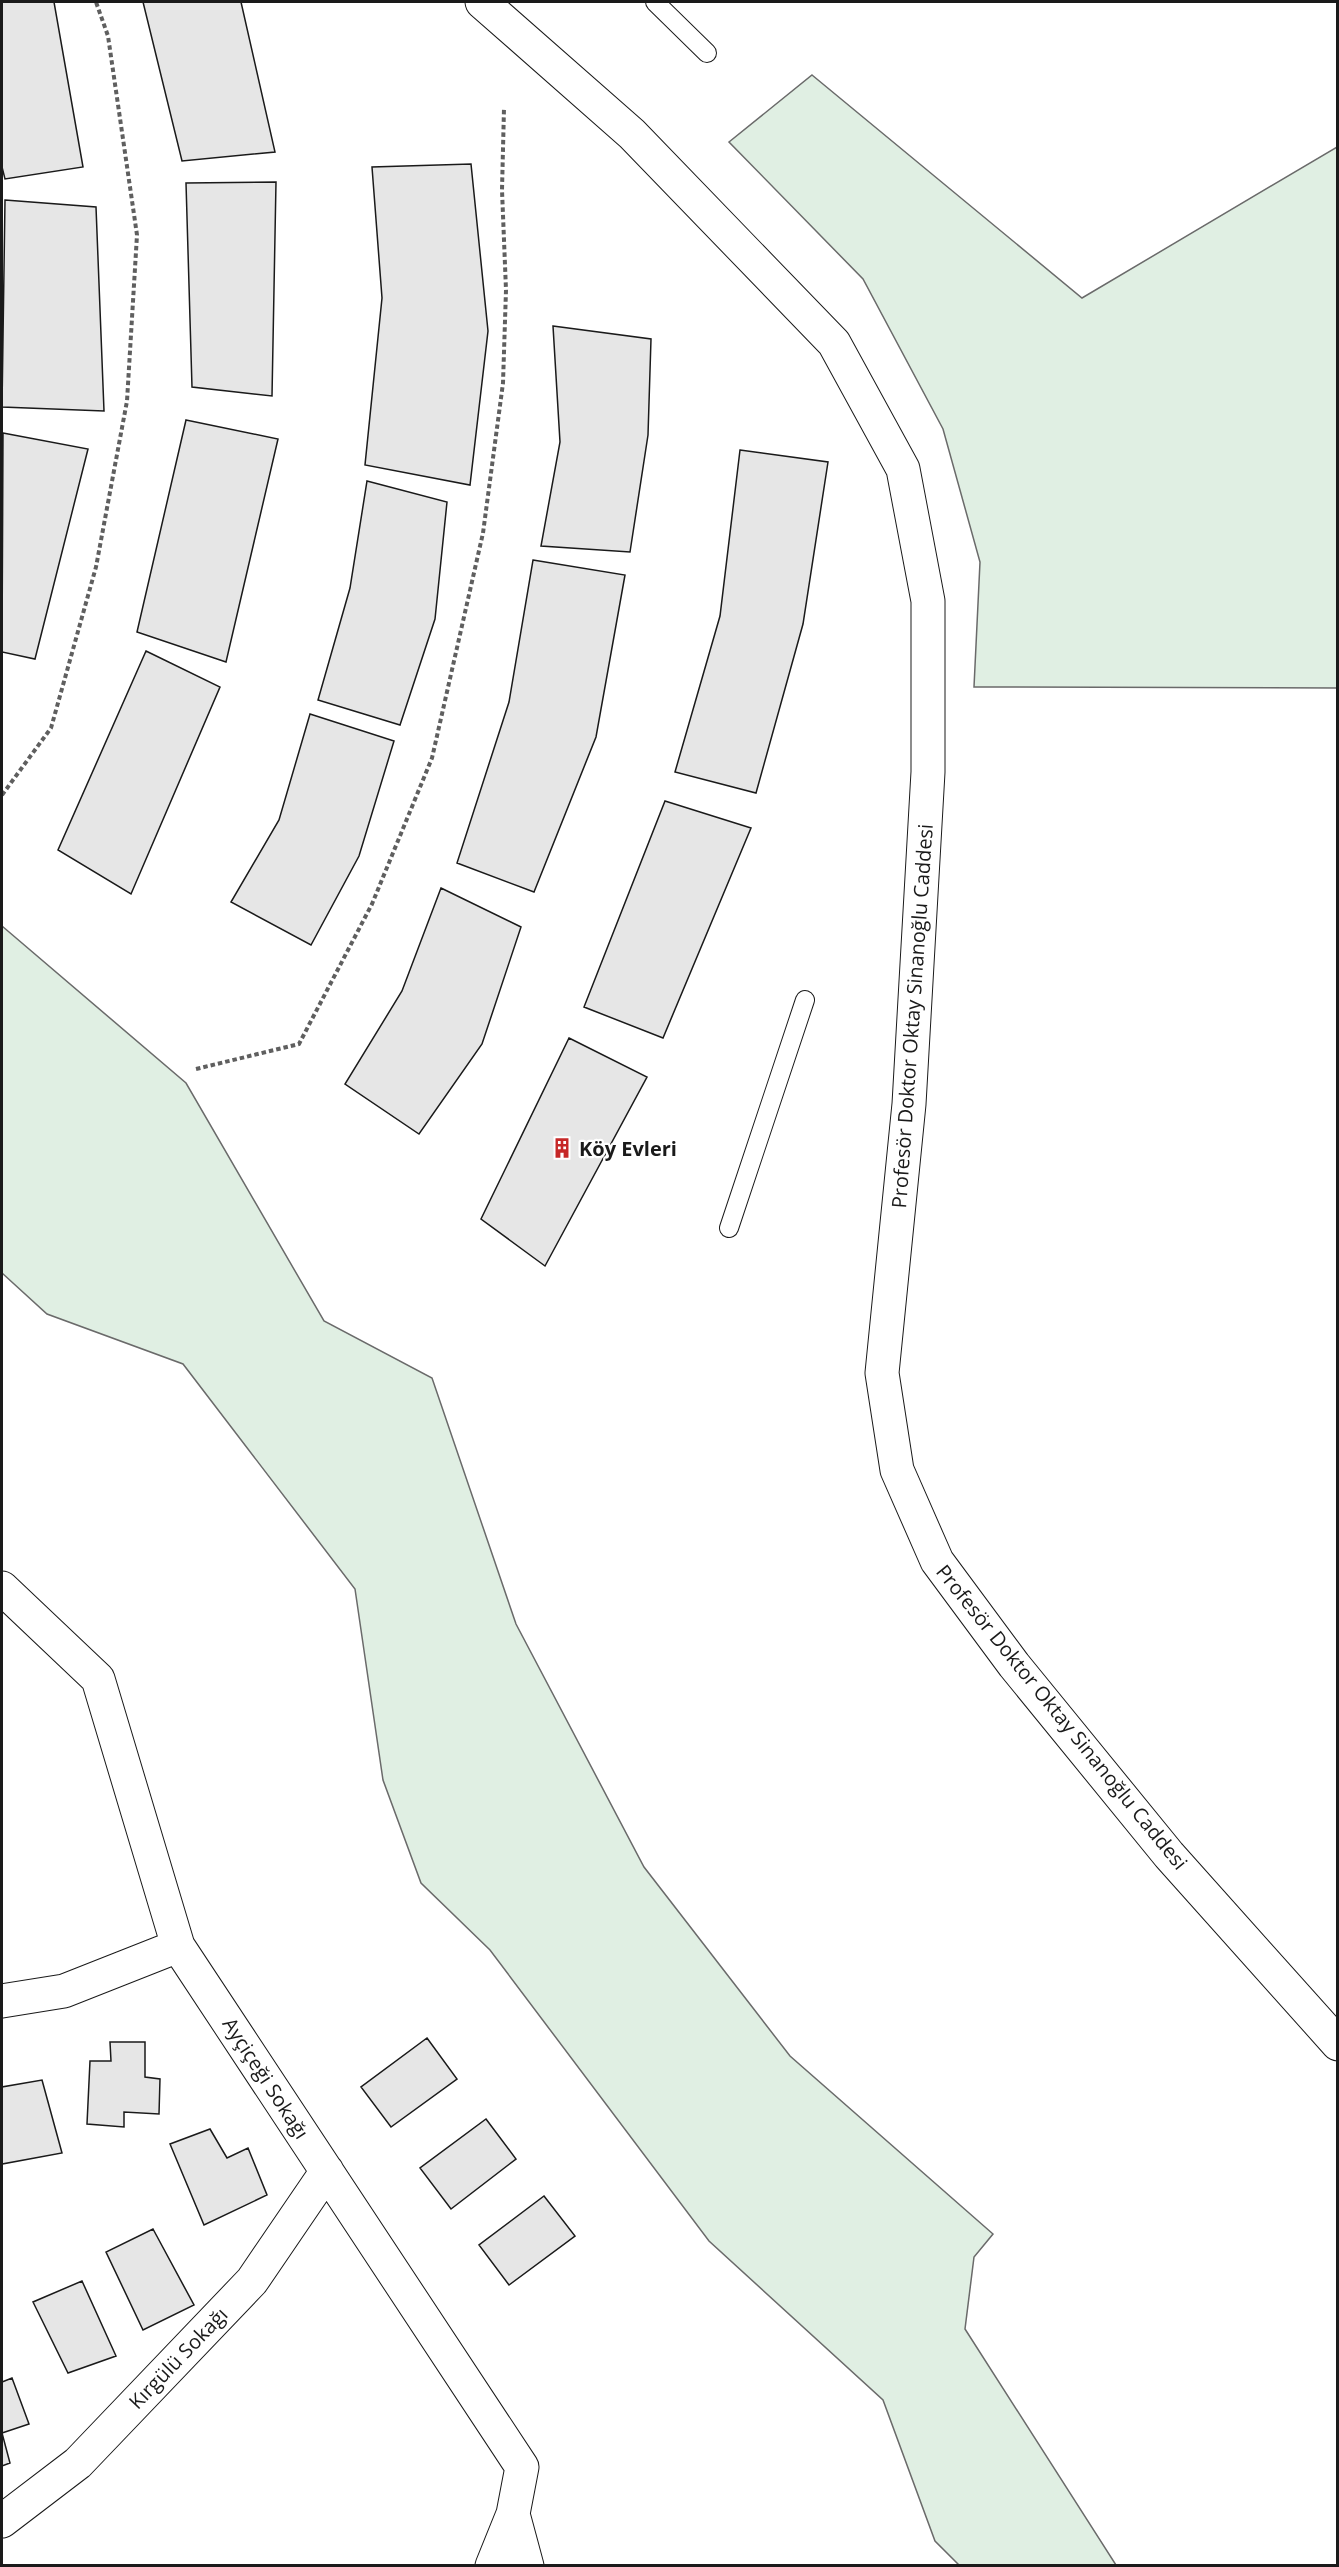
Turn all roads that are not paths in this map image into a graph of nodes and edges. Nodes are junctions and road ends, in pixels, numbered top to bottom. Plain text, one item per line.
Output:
1 (482, 2) edge
2 (655, 2) edge
3 (707, 53) dead end
4 (805, 1000) dead end
5 (729, 1228) dead end
6 (2, 1588) edge
7 (178, 1946) junction
8 (2, 2001) edge
9 (1338, 2044) edge
10 (327, 2171) junction
11 (513, 2514) junction
12 (2, 2521) edge
13 (485, 2565) edge
14 (492, 2565) edge
15 (527, 2565) edge

1 - 9 street, Profesör Doktor Oktay Sinanoğlu Caddesi
2 - 3 lane
4 - 5 lane
6 - 7 street, Ayçiçeği Sokağı
7 - 8 street
7 - 10 street, Ayçiçeği Sokağı
10 - 11 street, Ayçiçeği Sokağı
10 - 12 street, Kırgülü Sokağı
11 - 13 street
11 - 14 street, Ayçiçeği Sokağı
11 - 15 street

